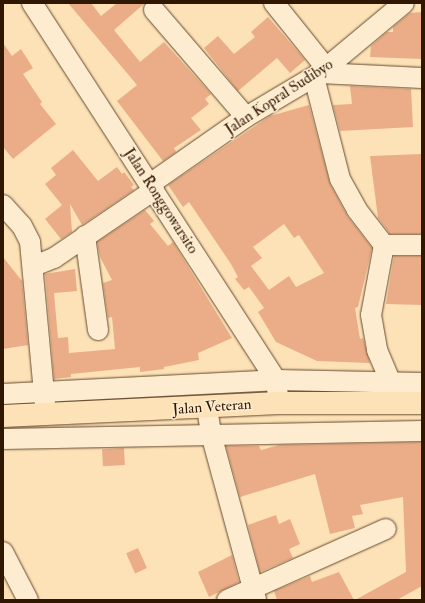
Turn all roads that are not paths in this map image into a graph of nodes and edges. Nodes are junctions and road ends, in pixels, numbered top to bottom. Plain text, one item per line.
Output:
1 (32, 3) edge
2 (274, 3) edge
3 (400, 4) edge
4 (154, 10) dead end
5 (320, 73) junction
6 (422, 78) edge
7 (246, 117) junction
8 (152, 187) junction
9 (3, 205) edge
10 (85, 236) junction
11 (384, 245) junction
12 (422, 245) edge
13 (34, 266) junction
14 (98, 330) dead end
15 (276, 380) junction
16 (422, 383) edge
17 (45, 393) junction
18 (391, 393) junction
19 (3, 394) edge
20 (280, 403) junction
21 (422, 403) edge
22 (207, 408) junction
23 (45, 415) junction
24 (3, 416) edge
25 (422, 431) edge
26 (211, 434) junction
27 (3, 439) edge
28 (386, 529) dead end
29 (3, 552) edge
30 (254, 594) edge
31 (28, 600) edge
32 (227, 600) edge

1 - 8 street, Jalan Ronggowarsito
2 - 5 street
3 - 5 street, Jalan Kopral Sudibyo
4 - 7 street
5 - 6 street
5 - 7 street, Jalan Kopral Sudibyo
5 - 11 street
7 - 8 street, Jalan Kopral Sudibyo
8 - 10 street, Jalan Kopral Sudibyo
8 - 15 street, Jalan Ronggowarsito
9 - 13 street
10 - 13 street, Jalan Kopral Sudibyo
10 - 14 street
11 - 12 street
11 - 18 street
13 - 17 street
15 - 17 street
15 - 18 street
15 - 20 street, Jalan Ronggowarsito
16 - 18 street
17 - 19 street
17 - 23 street
18 - 20 main road, Jalan Veteran
18 - 21 main road, Jalan Veteran
20 - 22 main road, Jalan Veteran
22 - 23 main road, Jalan Veteran
22 - 26 street
23 - 24 main road, Jalan Veteran
25 - 26 street
26 - 27 street
26 - 30 street
28 - 30 street
29 - 31 street
30 - 32 street

